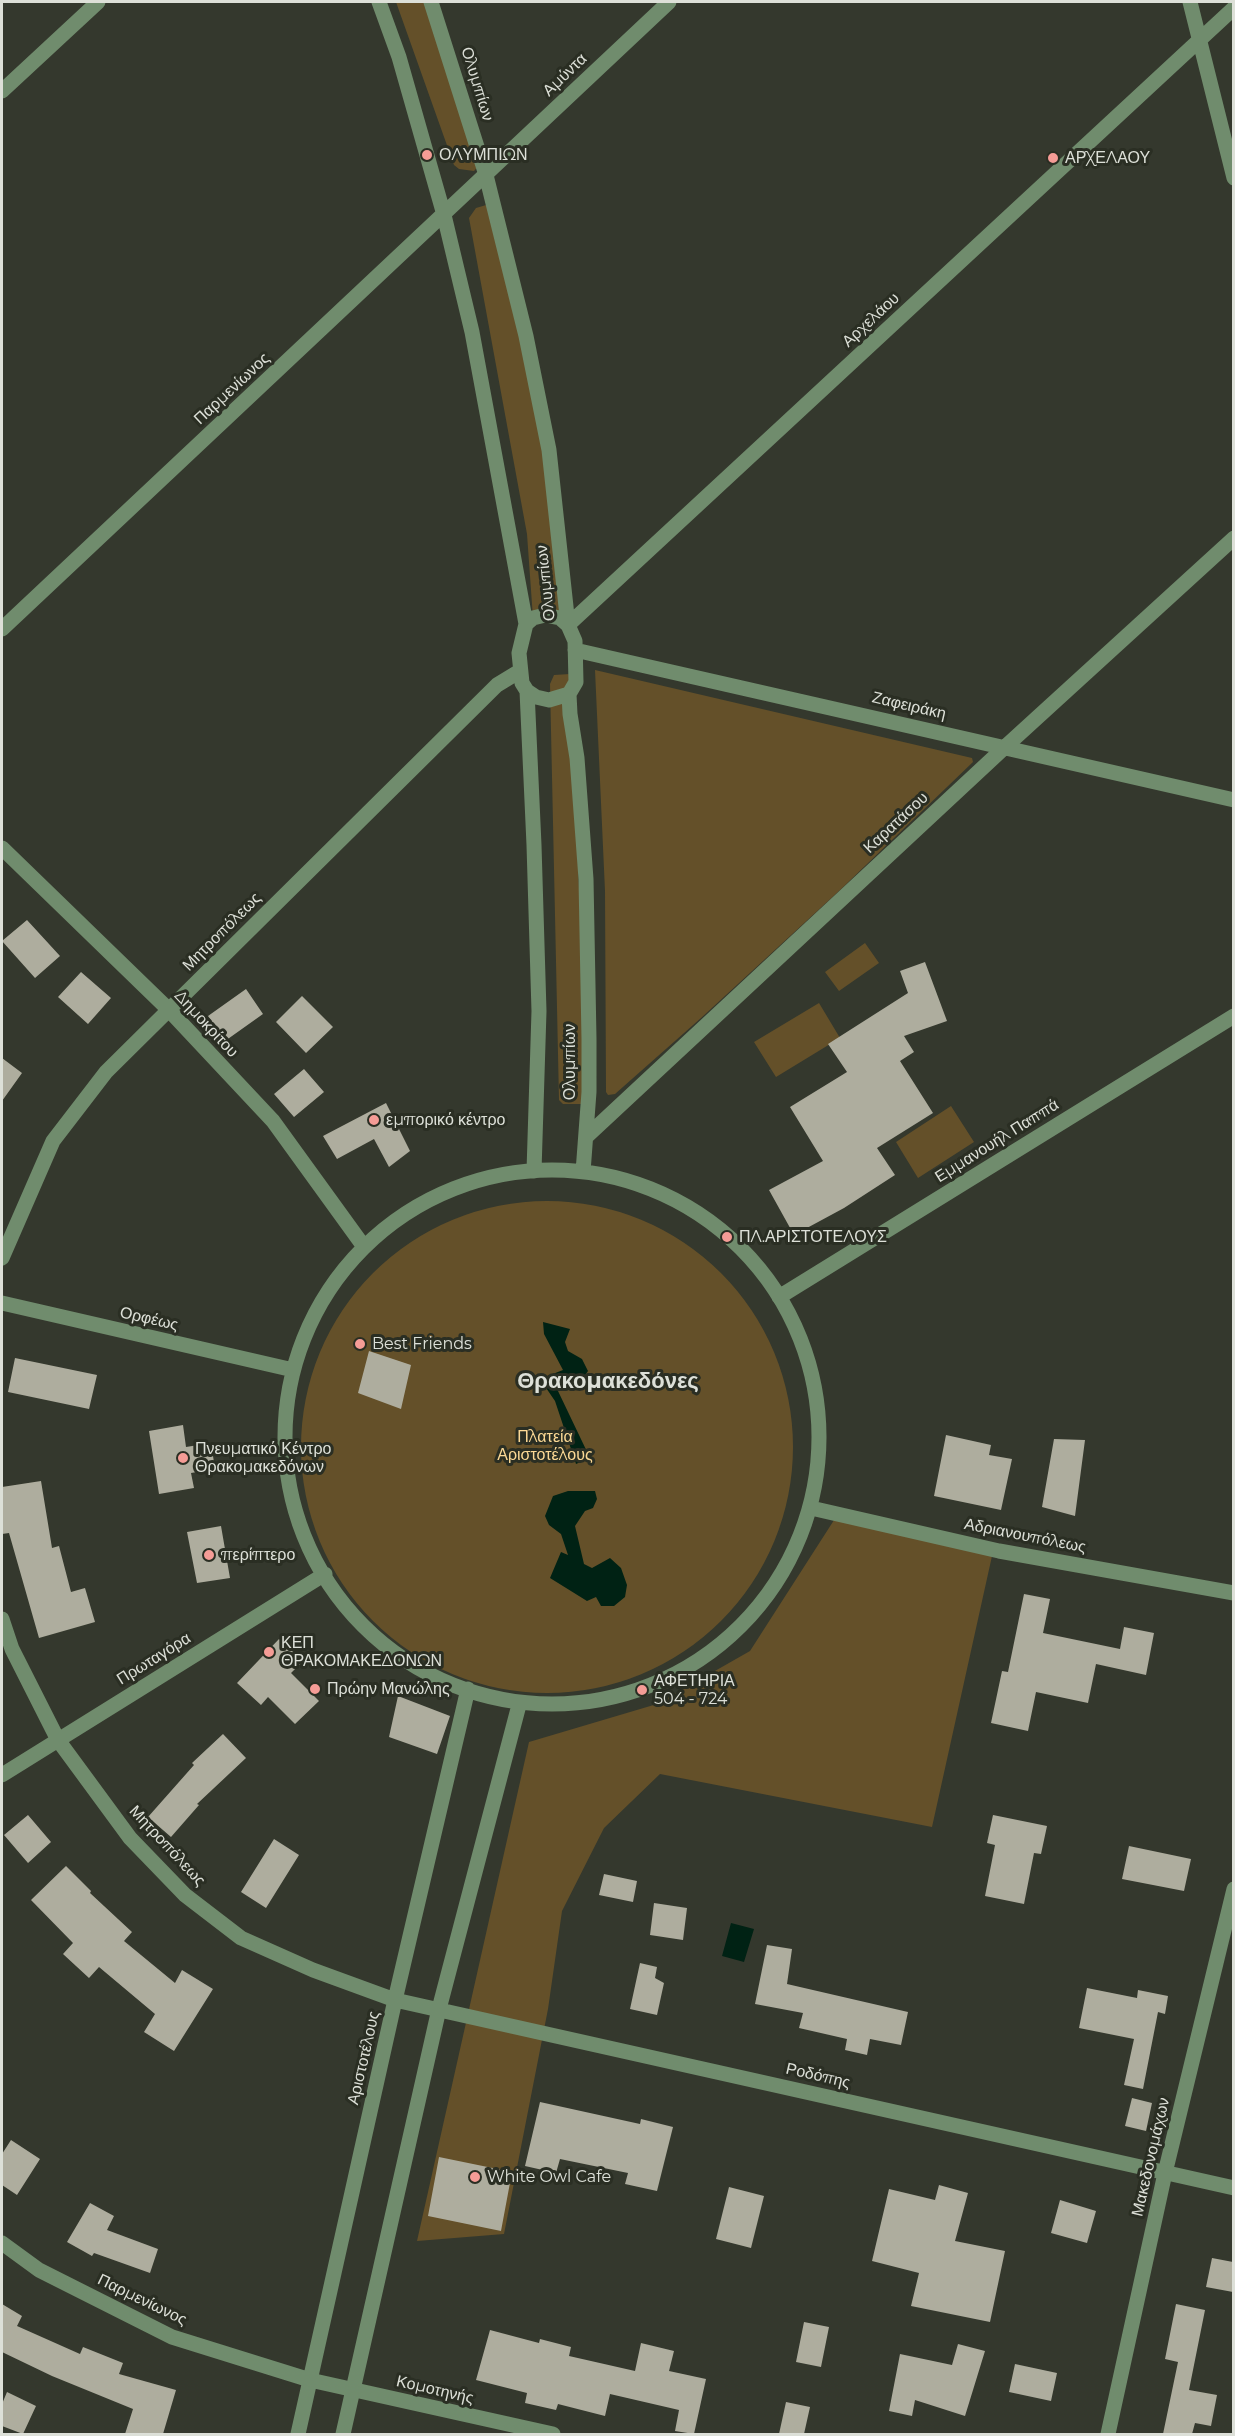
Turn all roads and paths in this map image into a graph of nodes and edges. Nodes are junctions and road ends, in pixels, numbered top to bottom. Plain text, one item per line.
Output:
1 (98, 2) edge
2 (379, 2) edge
3 (431, 2) edge
4 (669, 2) edge
5 (1190, 2) edge
6 (1233, 8) edge
7 (1200, 39) junction
8 (2, 91) edge
9 (486, 175) junction
10 (1233, 178) edge
11 (444, 215) junction
12 (1233, 538) edge
13 (526, 624) junction
14 (568, 625) junction
15 (2, 629) edge
16 (575, 650) junction
17 (520, 671) junction
18 (527, 691) junction
19 (569, 694) junction
20 (1005, 747) junction
21 (1233, 800) edge
22 (2, 848) edge
23 (168, 1010) junction
24 (1233, 1016) edge
25 (586, 1137) junction
26 (534, 1171) junction
27 (584, 1172) junction
28 (362, 1244) junction
29 (2, 1258) edge
30 (779, 1297) junction
31 (2, 1303) edge
32 (289, 1369) junction
33 (811, 1508) junction
34 (325, 1574) junction
35 (1233, 1593) edge
36 (2, 1619) edge
37 (468, 1689) junction
38 (519, 1705) junction
39 (58, 1740) junction
40 (2, 1775) edge
41 (1233, 1889) edge
42 (395, 2000) junction
43 (439, 2009) junction
44 (1166, 2173) junction
45 (1233, 2188) edge
46 (2, 2243) edge
47 (310, 2380) junction
48 (353, 2390) junction
49 (298, 2434) edge
50 (343, 2434) edge
51 (553, 2434) edge
52 (1108, 2434) edge

1 - 8 street
2 - 11 street, Ολυμπίων
3 - 9 street, Ολυμπίων
4 - 9 street, Αμύντα
5 - 7 street
6 - 7 street, Αρχελάου
7 - 10 street
7 - 14 street, Αρχελάου
9 - 11 street, Παρμενίωνος
9 - 14 street, Ολυμπίων
11 - 13 street, Ολυμπίων
11 - 15 street, Παρμενίωνος
12 - 20 street, Καρατάσου
13 - 14 street
13 - 17 street, Ολυμπίων
14 - 16 street, Ολυμπίων
16 - 19 street, Ολυμπίων
16 - 20 street, Ζαφειράκη
17 - 18 street, Ολυμπίων
17 - 23 street, Μητροπόλεως
18 - 19 street
18 - 26 street, Ολυμπίων
19 - 25 street, Ολυμπίων
20 - 21 street, Ζαφειράκη
20 - 25 street, Καρατάσου
22 - 23 street, Δημοκρίτου
23 - 28 street, Δημοκρίτου
23 - 29 street, Μητροπόλεως
24 - 30 street, Εμμανουήλ Παππά
25 - 27 street, Ολυμπίων
26 - 27 street
26 - 28 street
27 - 30 street
28 - 32 street
30 - 33 street
31 - 32 street, Ορφέως
32 - 34 street
33 - 35 street, Αδριανουπόλεως
33 - 38 street
34 - 37 street
34 - 39 street, Πρωταγόρα
36 - 39 street, Μητροπόλεως
37 - 38 street
37 - 42 street, Αριστοτέλους
38 - 43 street
39 - 40 street, Πρωταγόρα
39 - 42 street, Μητροπόλεως
41 - 44 street, Μακεδονομάχων
42 - 43 street, Ροδόπης
42 - 47 street, Αριστοτέλους
43 - 44 street, Ροδόπης
43 - 48 street
44 - 45 street, Ροδόπης
44 - 52 street, Μακεδονομάχων
46 - 47 street, Παρμενίωνος
47 - 48 street, Κομοτηνής
47 - 49 street, Αριστοτέλους
48 - 50 street
48 - 51 street, Κομοτηνής

